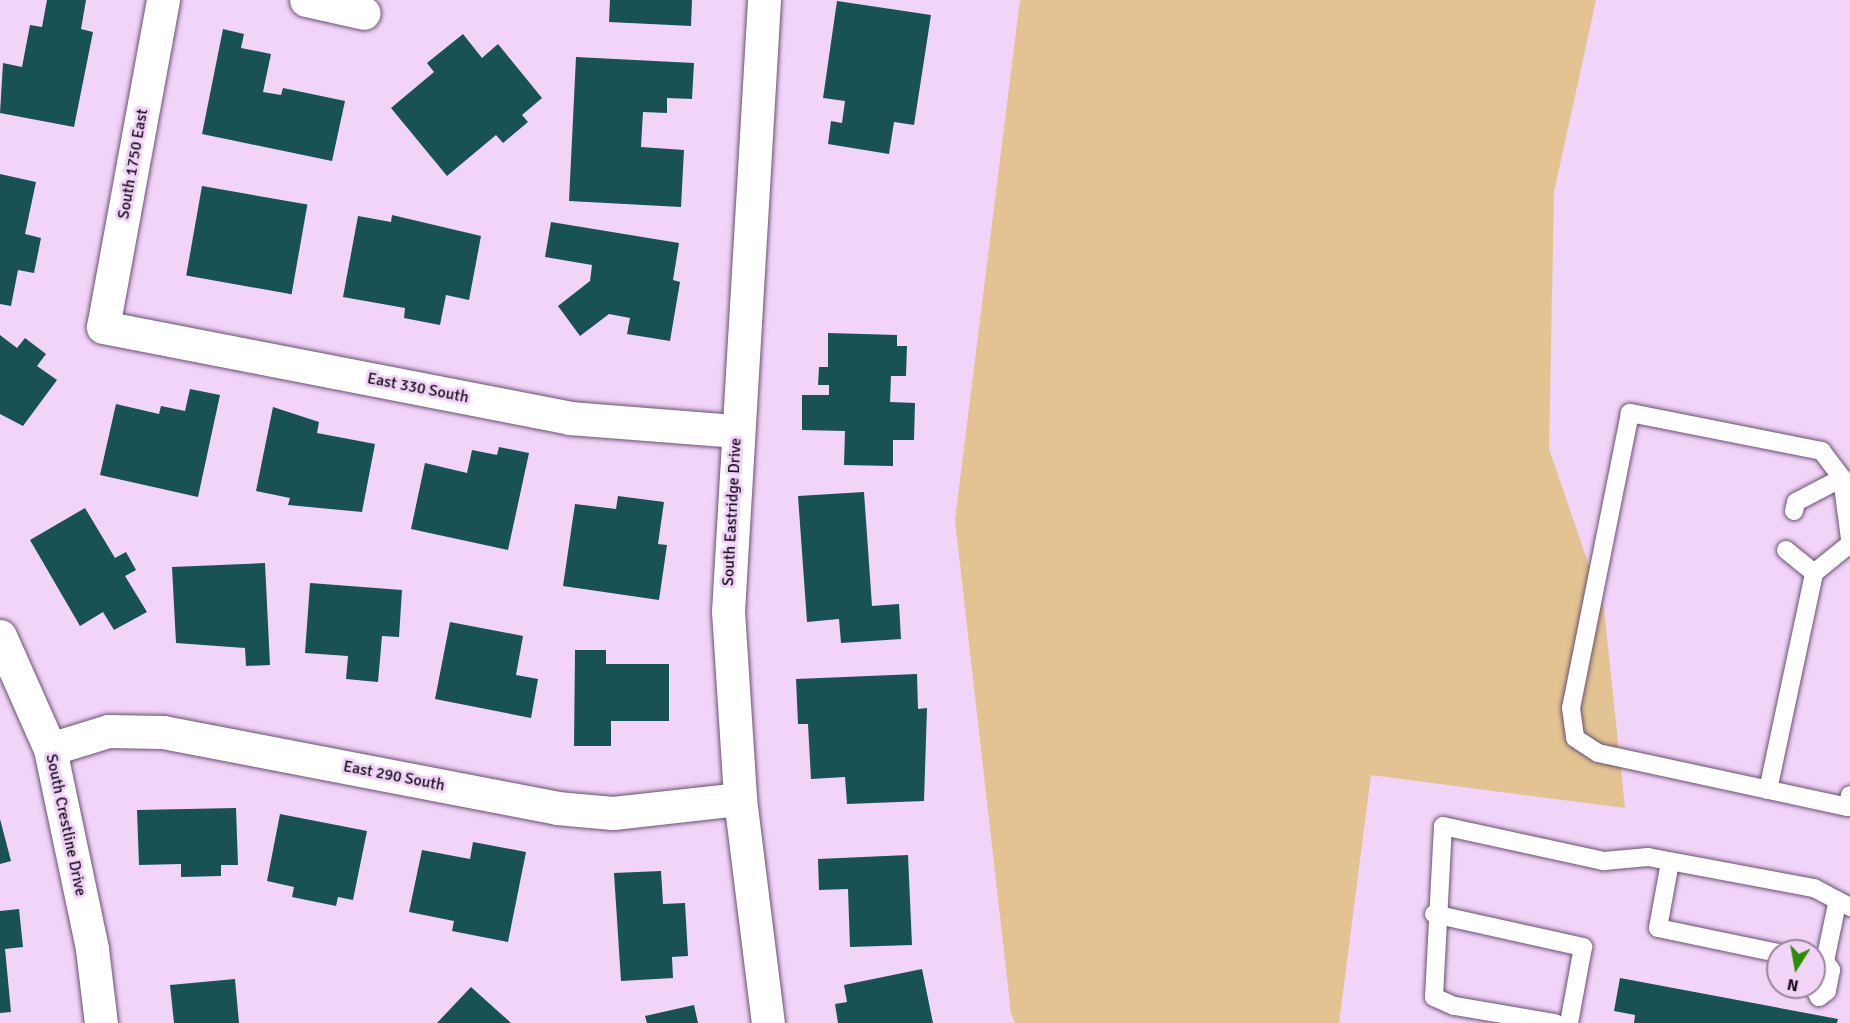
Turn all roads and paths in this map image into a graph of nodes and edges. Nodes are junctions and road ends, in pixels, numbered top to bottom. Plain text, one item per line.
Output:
1 (163, 0) edge
2 (306, 0) edge
3 (764, 0) edge
4 (364, 13) dead end
5 (103, 327) joint
6 (736, 431) junction
7 (1842, 478) junction
8 (1794, 511) dead end
9 (1850, 539) edge
10 (1850, 544) edge
11 (1786, 550) dead end
12 (1814, 573) junction
13 (0, 636) edge
14 (50, 749) junction
15 (1768, 790) junction
16 (1850, 795) edge
17 (740, 799) junction
18 (1670, 861) junction
19 (1843, 906) edge
20 (1434, 914) junction
21 (1766, 950) edge
22 (1818, 1006) dead end
23 (101, 1023) edge
24 (768, 1023) edge
25 (1555, 1023) edge
26 (1569, 1023) edge

1 - 5 street, South 1750 East
2 - 4 street
3 - 6 street, South Eastridge Drive
5 - 6 street, East 330 South
6 - 17 street, South Eastridge Drive
7 - 8 lane
7 - 9 lane
7 - 15 lane
10 - 12 lane
11 - 12 lane
12 - 15 lane
13 - 14 street, South Crestline Drive
14 - 17 street, East 290 South
14 - 23 street, South Crestline Drive
15 - 16 lane
17 - 24 street, South Eastridge Drive
18 - 19 lane
18 - 20 lane
18 - 21 lane
19 - 22 lane
20 - 25 lane
20 - 26 lane

